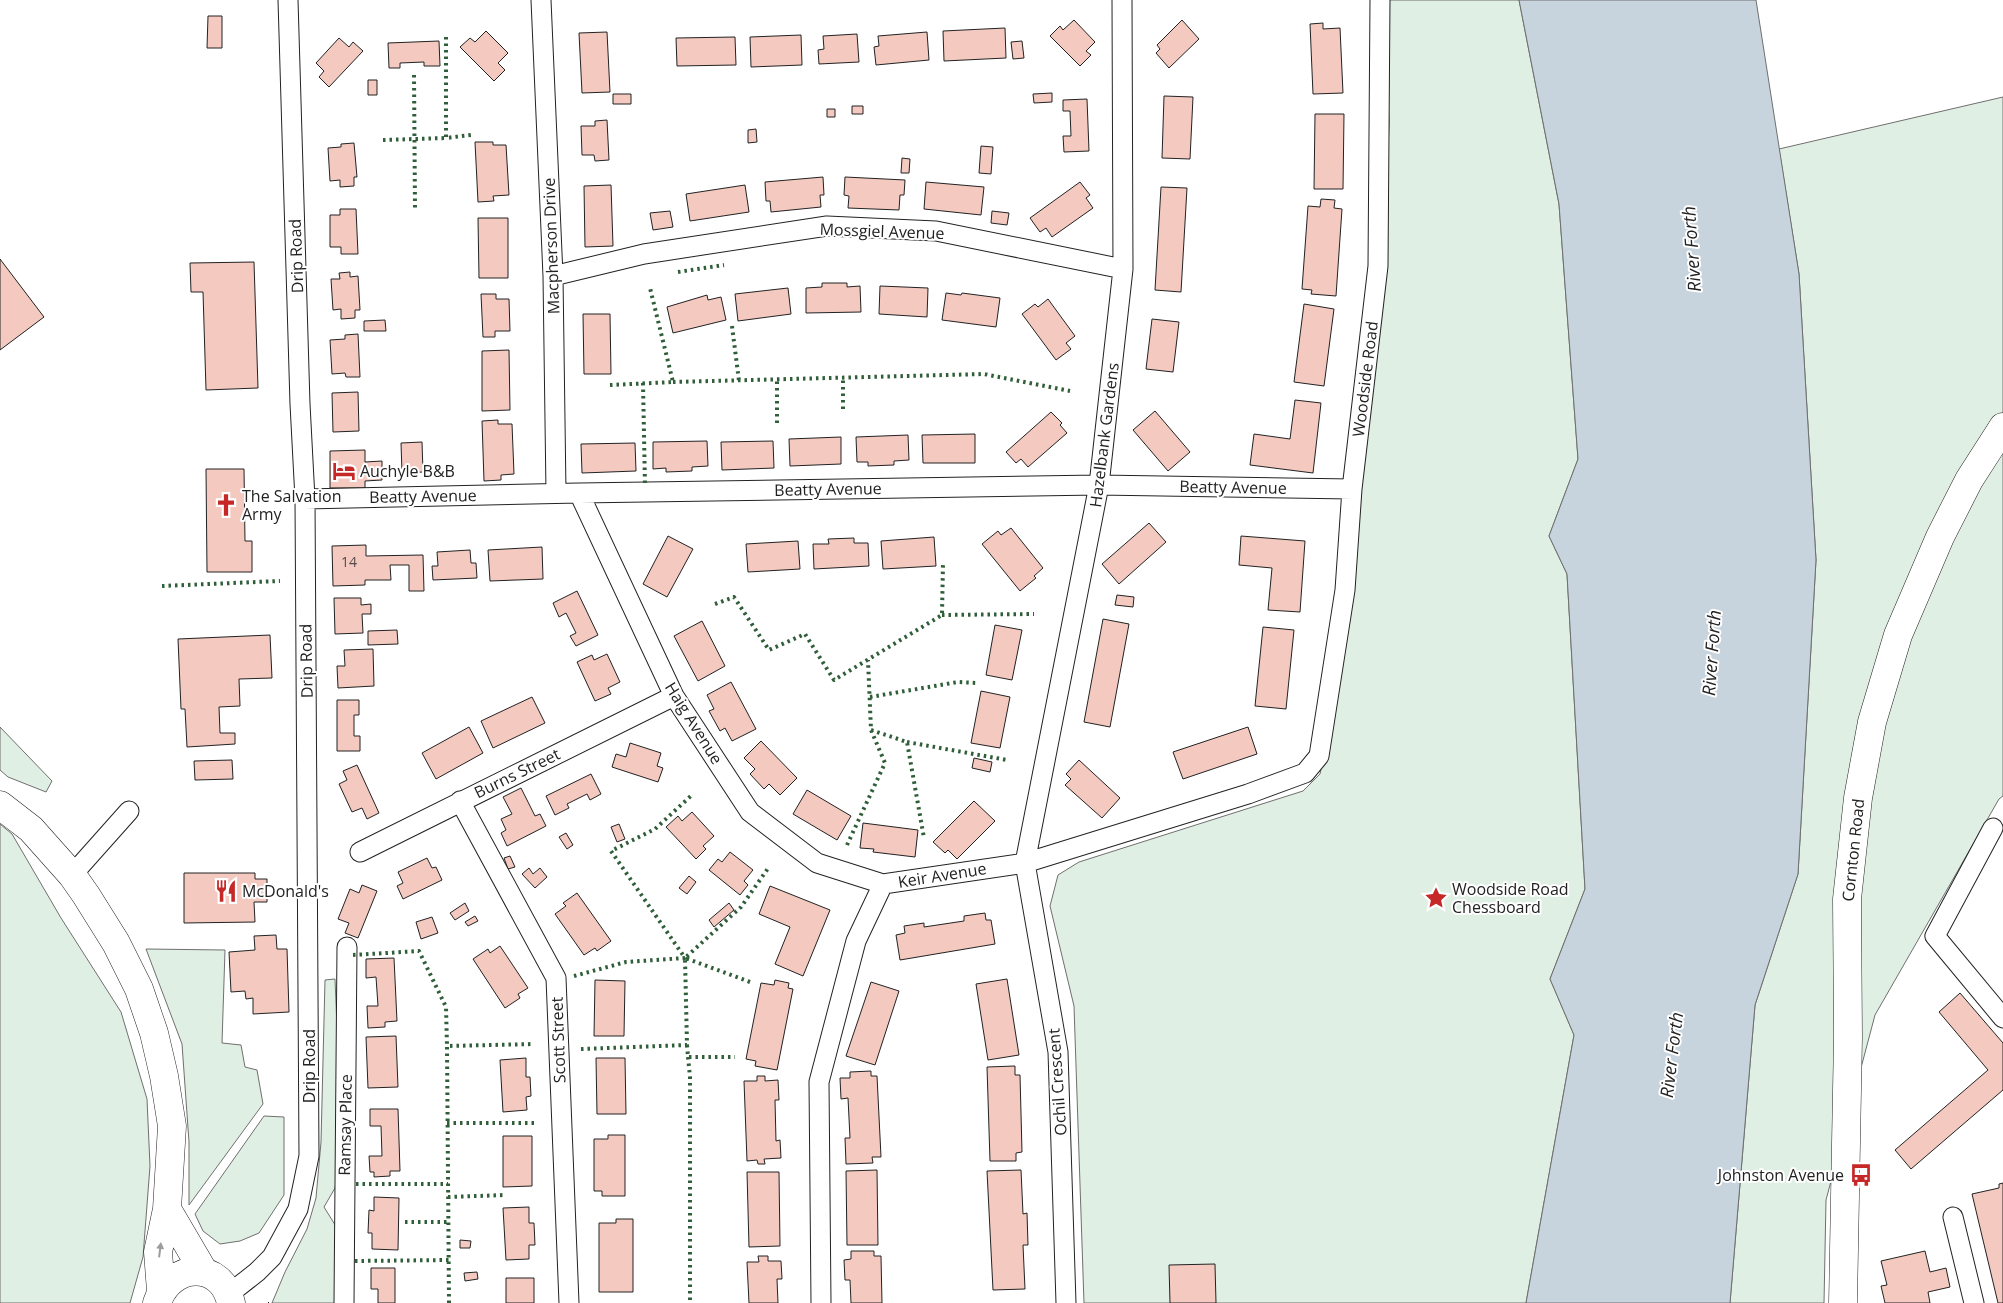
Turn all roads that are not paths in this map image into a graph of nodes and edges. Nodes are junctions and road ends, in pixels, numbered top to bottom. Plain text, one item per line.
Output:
1 (288, 0) edge
2 (540, 0) edge
3 (1122, 0) edge
4 (1380, 0) edge
5 (1123, 268) junction
6 (553, 276) junction
7 (2003, 427) edge
8 (1099, 485) junction
9 (1352, 489) junction
10 (579, 492) junction
11 (556, 493) junction
12 (305, 499) junction
13 (674, 696) junction
14 (1318, 756) joint
15 (460, 801) junction
16 (0, 805) edge
17 (129, 811) dead end
18 (1993, 828) dead end
19 (360, 852) dead end
20 (1025, 863) junction
21 (72, 875) junction
22 (883, 884) junction
23 (347, 947) dead end
24 (2003, 1018) edge
25 (167, 1209) junction
26 (1953, 1217) dead end
27 (204, 1272) junction
28 (159, 1297) edge
29 (230, 1299) edge
30 (344, 1303) edge
31 (569, 1303) edge
32 (821, 1303) edge
33 (1066, 1303) edge
34 (1843, 1303) edge
35 (1974, 1303) edge

1 - 12 street, Drip Road
2 - 6 street, Macpherson Drive
3 - 5 street, Hazelbank Gardens
4 - 9 street, Woodside Road
5 - 6 street, Mossgiel Avenue
5 - 8 street, Hazelbank Gardens
6 - 11 street, Macpherson Drive
7 - 34 main road, Cornton Road
8 - 9 street, Beatty Avenue
8 - 10 street, Beatty Avenue
8 - 20 street, Hazelbank Gardens
9 - 14 street, Woodside Road
10 - 11 street, Beatty Avenue
10 - 13 street, Haig Avenue
11 - 12 street, Beatty Avenue
12 - 29 street, Drip Road
13 - 15 street, Burns Street
13 - 22 street, Haig Avenue
14 - 20 street, Keir Avenue
15 - 19 street, Burns Street
15 - 31 street, Scott Street
16 - 21 main road
17 - 21 street
18 - 24 street
20 - 22 street, Keir Avenue
20 - 33 street, Ochil Crescent
21 - 25 main road
22 - 32 street, Keir Avenue
23 - 30 street, Ramsay Place
25 - 27 main road
28 -> 25 main road
26 - 35 street
27 - 28 main road
27 - 29 main road

